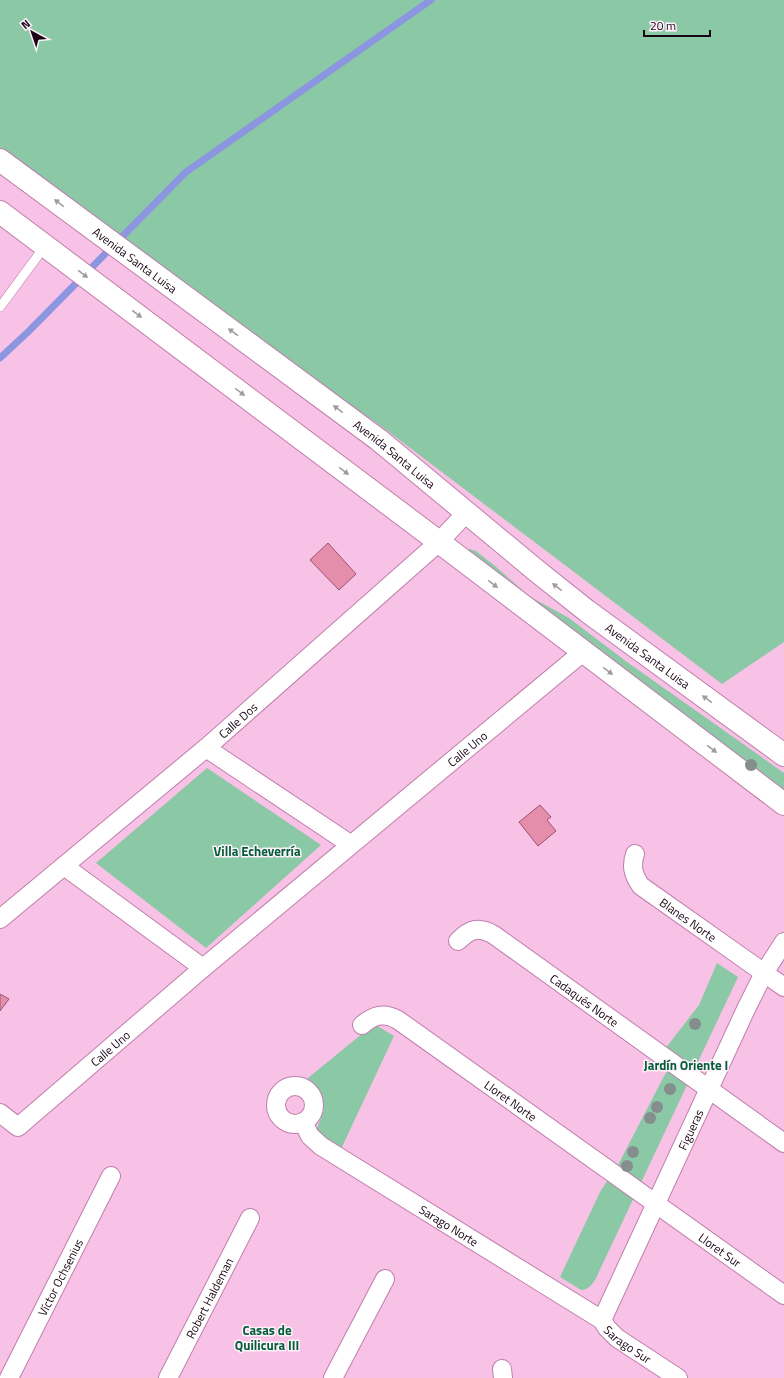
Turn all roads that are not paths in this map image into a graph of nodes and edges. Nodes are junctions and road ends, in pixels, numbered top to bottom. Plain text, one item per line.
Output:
1 (0, 160) edge
2 (0, 212) edge
3 (52, 251) junction
4 (0, 307) edge
5 (467, 512) junction
6 (439, 542) junction
7 (583, 652) junction
8 (206, 748) junction
9 (784, 755) edge
10 (784, 804) edge
11 (350, 844) junction
12 (635, 854) dead end
13 (64, 866) junction
14 (0, 919) edge
15 (458, 941) dead end
16 (784, 942) edge
17 (203, 968) junction
18 (764, 973) junction
19 (784, 987) edge
20 (362, 1025) dead end
21 (709, 1089) junction
22 (0, 1113) edge
23 (303, 1122) dead end
24 (784, 1143) edge
25 (111, 1176) dead end
26 (656, 1203) junction
27 (250, 1218) dead end
28 (385, 1279) dead end
29 (784, 1295) edge
30 (602, 1320) junction
31 (0, 1374) edge
32 (8, 1378) edge
33 (168, 1378) edge
34 (332, 1378) edge
35 (678, 1378) edge

5 -> 1 main road, Avenida Santa Luisa
2 - 3 main road
3 - 4 lane
3 -> 6 main road
5 - 6 street, Calle Dos
9 -> 5 main road, Avenida Santa Luisa
6 -> 7 main road
6 - 8 street, Calle Dos
7 -> 10 main road
7 - 11 street, Calle Uno
8 - 11 street
8 - 13 street, Calle Dos
11 - 17 street, Calle Uno
12 - 18 street, Blanes Norte
13 - 14 street, Calle Dos
13 - 17 street
15 - 21 street, Cadaqués Norte
16 - 18 street, Figueras
17 - 22 street, Calle Uno
18 - 19 street, Blanes Norte
18 - 21 street, Figueras
20 - 26 street, Lloret Norte
21 - 24 street, Cadaqués Norte
21 - 26 street, Figueras
23 - 30 street, Sarago Norte
25 - 32 street, Víctor Ochsenius
26 - 29 street, Lloret Sur
26 - 30 street, Figueras
27 - 33 street, Robert Haldeman
28 - 34 street
30 - 35 street, Sarago Sur
31 - 32 street

